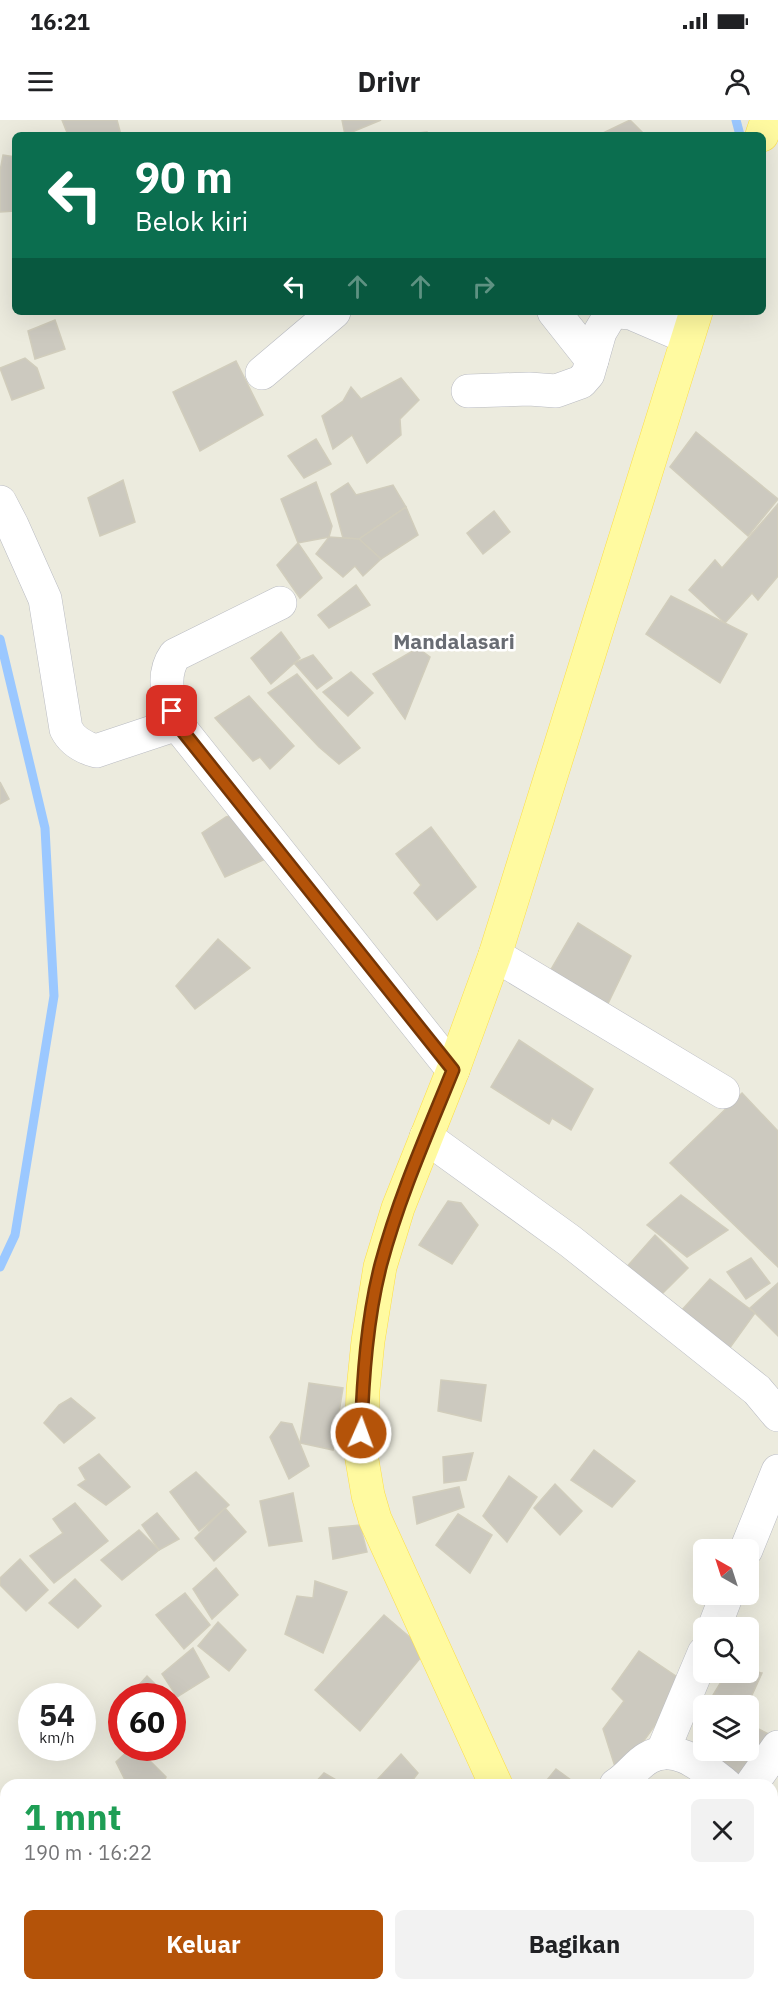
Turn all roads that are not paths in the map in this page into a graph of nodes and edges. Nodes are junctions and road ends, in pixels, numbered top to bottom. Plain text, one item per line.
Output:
1 (330, 315) edge
2 (556, 315) edge
3 (612, 315) edge
4 (637, 315) edge
5 (691, 324) edge
6 (592, 360) junction
7 (262, 373) dead end
8 (468, 391) dead end
9 (0, 502) edge
10 (279, 603) dead end
11 (177, 724) junction
12 (495, 955) junction
13 (453, 1070) junction
14 (723, 1092) dead end
15 (426, 1137) junction
16 (778, 1415) edge
17 (778, 1471) edge
18 (750, 1539) edge
19 (693, 1680) edge
20 (778, 1747) edge
21 (663, 1752) junction
22 (493, 1779) edge
23 (624, 1779) edge
24 (717, 1779) edge
25 (755, 1779) edge

1 - 7 street
2 - 6 street
3 - 6 street
4 - 5 street
5 - 12 main road
6 - 8 street
9 - 11 street
10 - 11 street
11 - 13 street
12 - 13 main road
12 - 14 street
13 - 15 main road
15 - 16 street
15 - 22 main road
17 - 18 street
19 - 21 street
20 - 25 street
21 - 23 street
21 - 24 street

